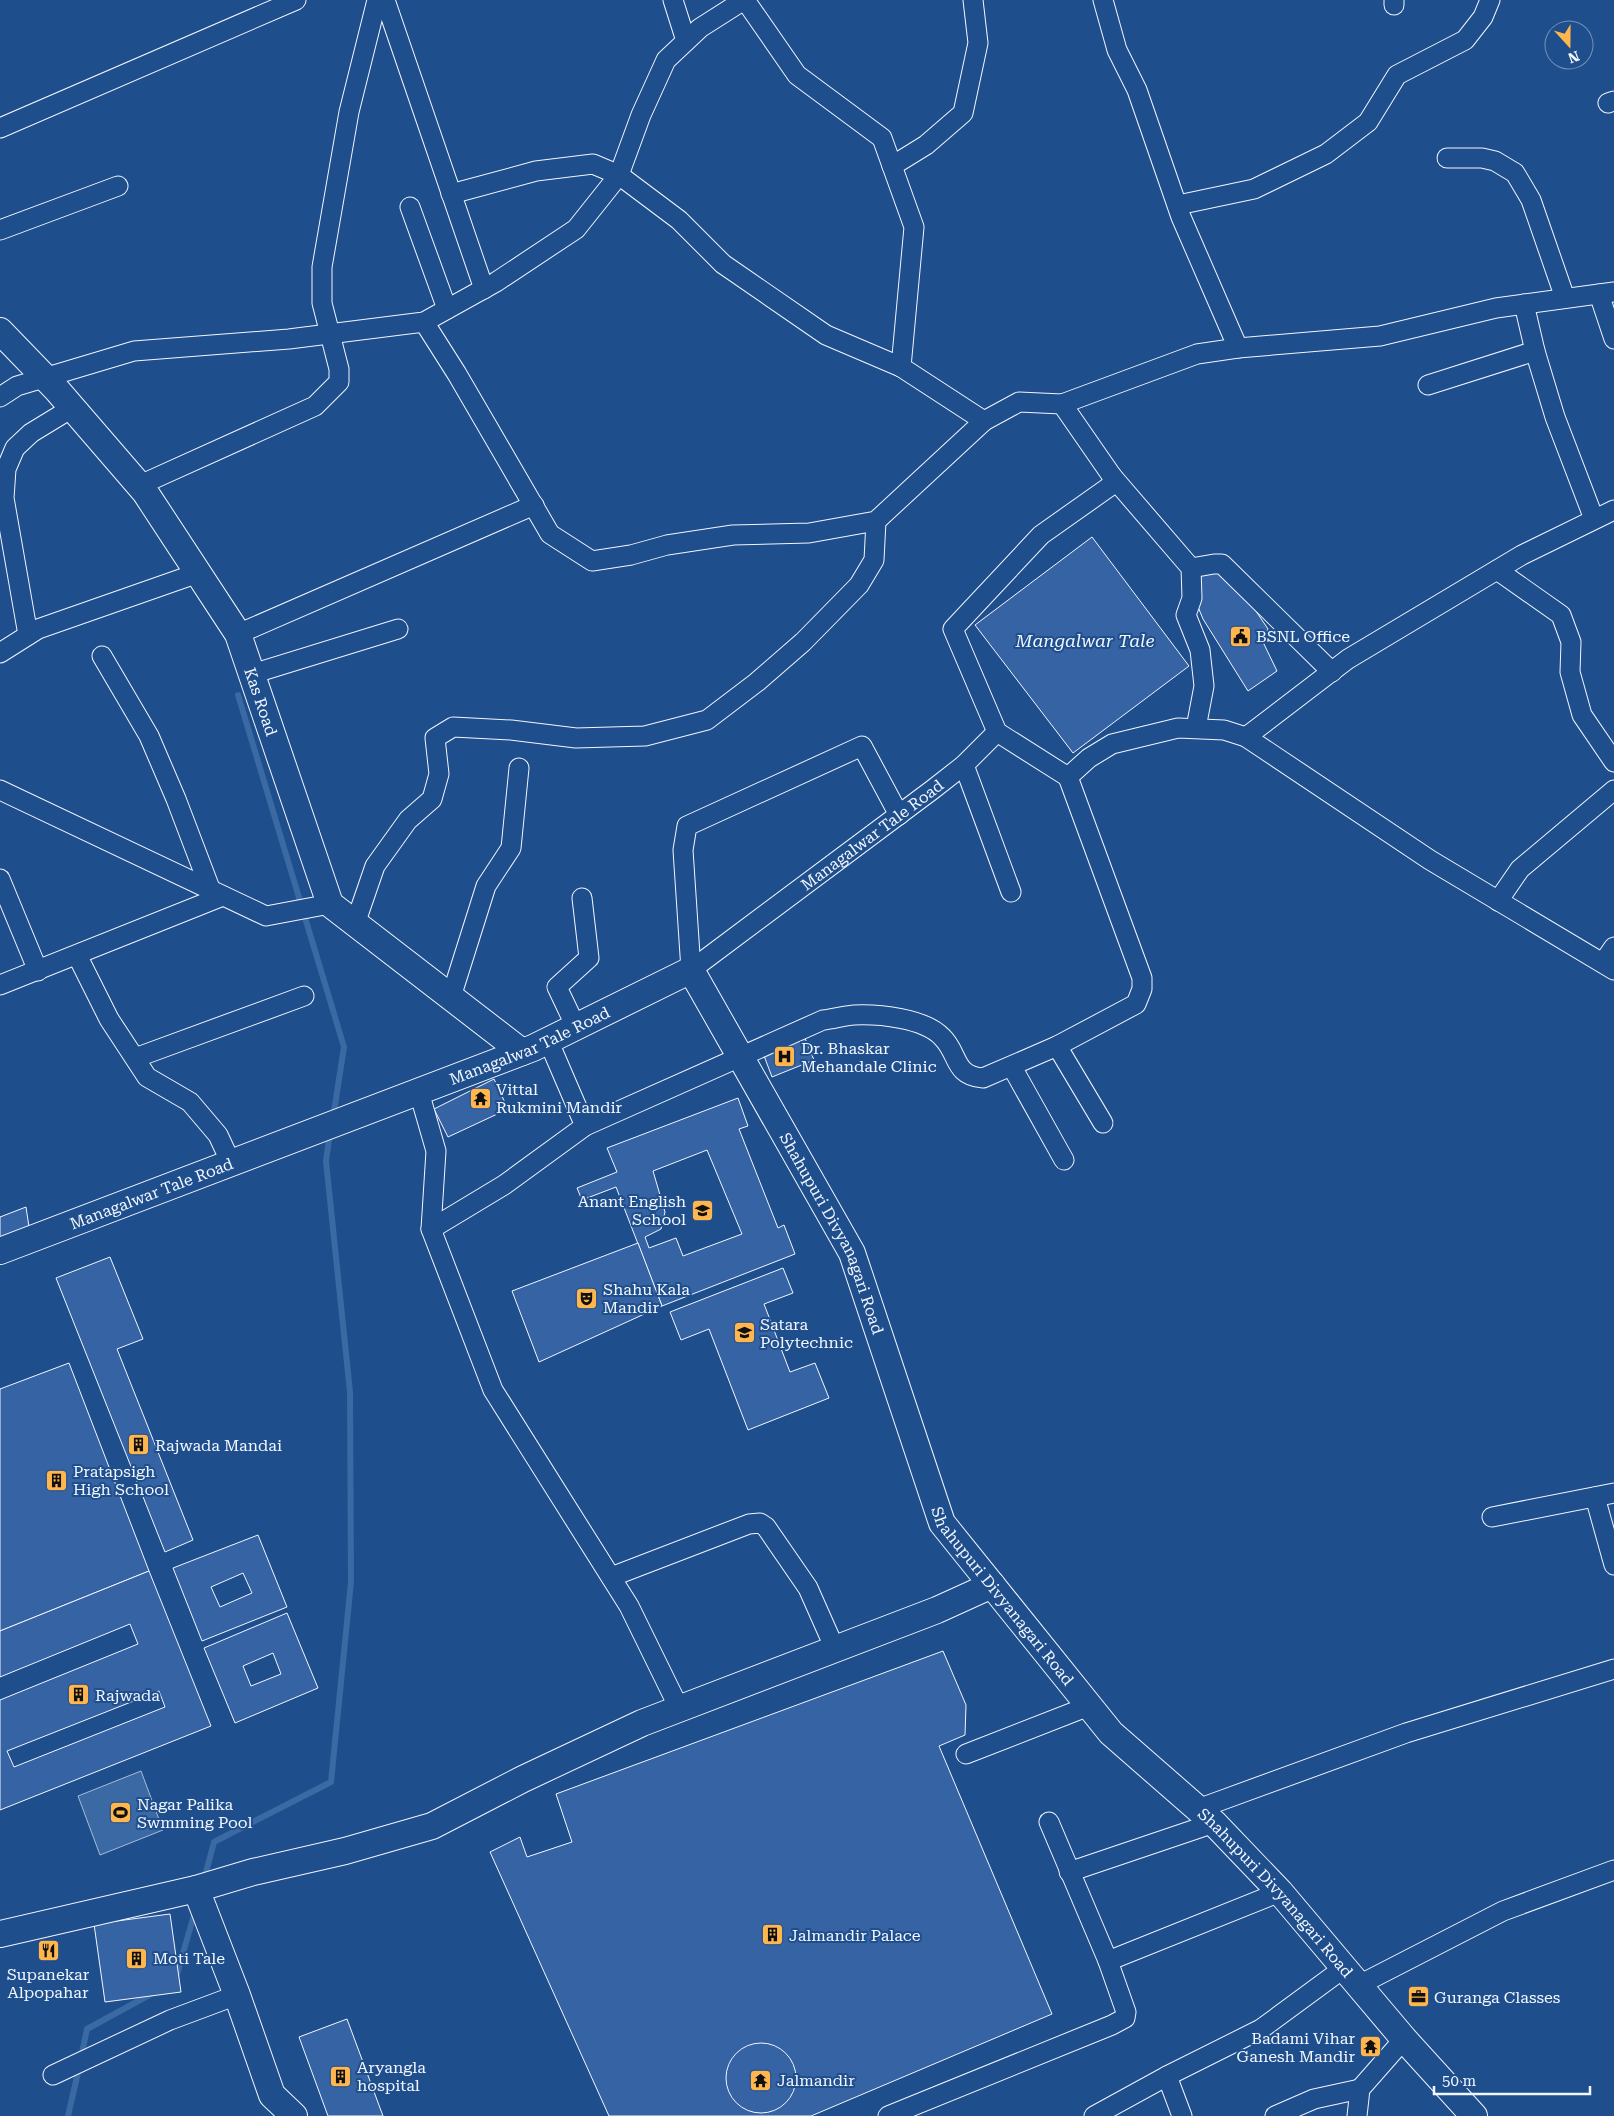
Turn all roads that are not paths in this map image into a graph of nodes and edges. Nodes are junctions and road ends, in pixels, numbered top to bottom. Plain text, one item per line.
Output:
1 (296, 0) edge
2 (377, 0) edge
3 (384, 0) edge
4 (674, 0) edge
5 (744, 0) edge
6 (973, 0) edge
7 (1103, 0) edge
8 (1490, 0) edge
9 (686, 41) junction
10 (0, 128) edge
11 (1447, 158) dead end
12 (892, 166) junction
13 (619, 176) junction
14 (118, 186) dead end
15 (451, 194) junction
16 (1178, 205) junction
17 (410, 207) dead end
18 (0, 230) edge
19 (484, 289) junction
20 (1606, 293) edge
21 (1564, 298) junction
22 (1524, 304) junction
23 (447, 310) junction
24 (424, 322) junction
25 (0, 331) edge
26 (330, 334) junction
27 (1614, 339) edge
28 (1238, 348) junction
29 (1535, 351) junction
30 (901, 367) junction
31 (45, 378) junction
32 (1428, 385) dead end
33 (0, 397) edge
34 (1062, 404) junction
35 (72, 408) junction
36 (984, 421) junction
37 (1112, 475) junction
38 (140, 485) junction
39 (534, 506) junction
40 (1614, 510) edge
41 (1594, 520) junction
42 (876, 521) junction
43 (1191, 568) junction
44 (1497, 570) junction
45 (198, 573) junction
46 (398, 629) dead end
47 (238, 634) junction
48 (28, 635) junction
49 (0, 653) edge
50 (102, 656) dead end
51 (1332, 672) junction
52 (252, 674) junction
53 (1196, 728) junction
54 (997, 732) junction
55 (1246, 737) junction
56 (1614, 762) edge
57 (964, 765) junction
58 (518, 768) dead end
59 (1068, 777) junction
60 (0, 790) edge
61 (1614, 790) edge
62 (899, 815) junction
63 (0, 879) edge
64 (1011, 892) dead end
65 (217, 894) junction
66 (582, 898) dead end
67 (1498, 901) junction
68 (330, 904) junction
69 (355, 924) junction
70 (1614, 947) edge
71 (77, 956) junction
72 (1608, 966) edge
73 (691, 970) junction
74 (38, 971) junction
75 (0, 985) edge
76 (304, 996) dead end
77 (451, 998) junction
78 (576, 1027) junction
79 (548, 1040) junction
80 (1057, 1046) junction
81 (522, 1052) junction
82 (740, 1056) junction
83 (134, 1058) junction
84 (1012, 1067) junction
85 (419, 1092) junction
86 (1103, 1123) dead end
87 (585, 1126) junction
88 (1064, 1160) dead end
89 (231, 1163) junction
90 (431, 1228) junction
91 (0, 1250) edge
92 (1614, 1493) edge
93 (1595, 1496) junction
94 (1492, 1516) dead end
95 (1614, 1565) edge
96 (611, 1577) junction
97 (992, 1585) junction
98 (835, 1649) junction
99 (1614, 1669) edge
100 (1089, 1706) junction
101 (679, 1708) junction
102 (966, 1754) dead end
103 (1205, 1815) junction
104 (1049, 1822) dead end
105 (1614, 1870) edge
106 (1069, 1872) junction
107 (196, 1889) junction
108 (1280, 1892) junction
109 (0, 1934) edge
110 (1108, 1960) junction
111 (1351, 1976) junction
112 (237, 1995) junction
113 (1404, 2039) junction
114 (53, 2075) dead end
115 (1167, 2076) junction
116 (1360, 2089) junction
117 (294, 2116) edge
118 (888, 2116) edge
119 (1094, 2116) edge
120 (1182, 2116) edge
121 (1275, 2116) edge
122 (1357, 2116) edge
123 (1474, 2116) edge

1 - 10 street
2 - 26 street
3 - 15 street
4 - 9 street
5 - 9 street
5 - 12 street
6 - 12 street
7 - 16 street
8 - 16 street
9 - 13 street
11 - 21 street
12 - 30 street
13 - 15 street
13 - 19 street
13 - 30 street
14 - 18 street
15 - 19 street
16 - 28 street
17 - 23 street
19 - 23 street
20 - 21 street
20 - 27 street
21 - 22 street
22 - 28 street
22 - 29 street
23 - 24 street
24 - 26 street
24 - 39 street
25 - 31 street, Kas Road
26 - 31 street
26 - 38 street
28 - 34 street
29 - 32 street
29 - 41 street
30 - 36 street
31 - 33 street
31 - 35 street, Kas Road
34 - 36 street
34 - 37 street
35 - 38 street, Kas Road
35 - 48 street
36 - 42 street
37 - 43 street
37 - 54 street
38 - 45 street, Kas Road
39 - 42 street
39 - 47 street
40 - 41 street
41 - 44 street
42 - 69 street
43 - 51 street
43 - 53 street
44 - 51 street
44 - 56 street
45 - 47 street, Kas Road
45 - 48 street
46 - 52 street
47 - 52 street, Kas Road
48 - 49 street
50 - 65 street
51 - 55 street
52 - 68 street, Kas Road
53 - 55 street
53 - 59 street
54 - 57 street, Managalwar Tale Road
54 - 59 street
55 - 67 street
57 - 62 street, Managalwar Tale Road
57 - 64 street
58 - 77 street
59 - 80 street
60 - 65 street
61 - 67 street
62 - 73 street, Managalwar Tale Road
62 - 73 street
63 - 74 street
65 - 68 street
65 - 71 street
66 - 78 street
67 - 72 street
68 - 69 street
69 - 77 street
70 - 72 street
71 - 74 street
71 - 83 street
73 - 78 street, Managalwar Tale Road
73 - 82 street, Shahupuri Divyanagari Road
74 - 75 street
76 - 83 street
77 - 81 street
78 - 79 street, Managalwar Tale Road
79 - 81 street, Managalwar Tale Road
79 - 87 street
80 - 84 street
80 - 86 street
81 - 85 street, Managalwar Tale Road
82 - 84 street
82 - 87 street
82 - 97 street, Shahupuri Divyanagari Road
83 - 89 street
84 - 88 street
85 - 89 street, Managalwar Tale Road
85 - 90 street
87 - 90 street
89 - 91 street, Managalwar Tale Road
90 - 96 street
92 - 93 street
93 - 94 street
93 - 95 street
96 - 98 street
96 - 101 street
97 - 98 street
97 - 100 street, Shahupuri Divyanagari Road
98 - 101 street
99 - 103 street
100 - 102 street
100 - 103 street, Shahupuri Divyanagari Road
101 - 107 street
103 - 106 street
103 - 108 street, Shahupuri Divyanagari Road
104 - 106 street
105 - 111 street
106 - 110 street
107 - 109 street
107 - 112 street
108 - 110 street
108 - 111 street, Shahupuri Divyanagari Road
110 - 118 street
111 - 113 street, Shahupuri Divyanagari Road
111 - 115 street
112 - 114 street
112 - 117 street
113 - 116 street
113 - 123 street, Shahupuri Divyanagari Road
115 - 119 street
115 - 120 street
116 - 121 street
116 - 122 street

